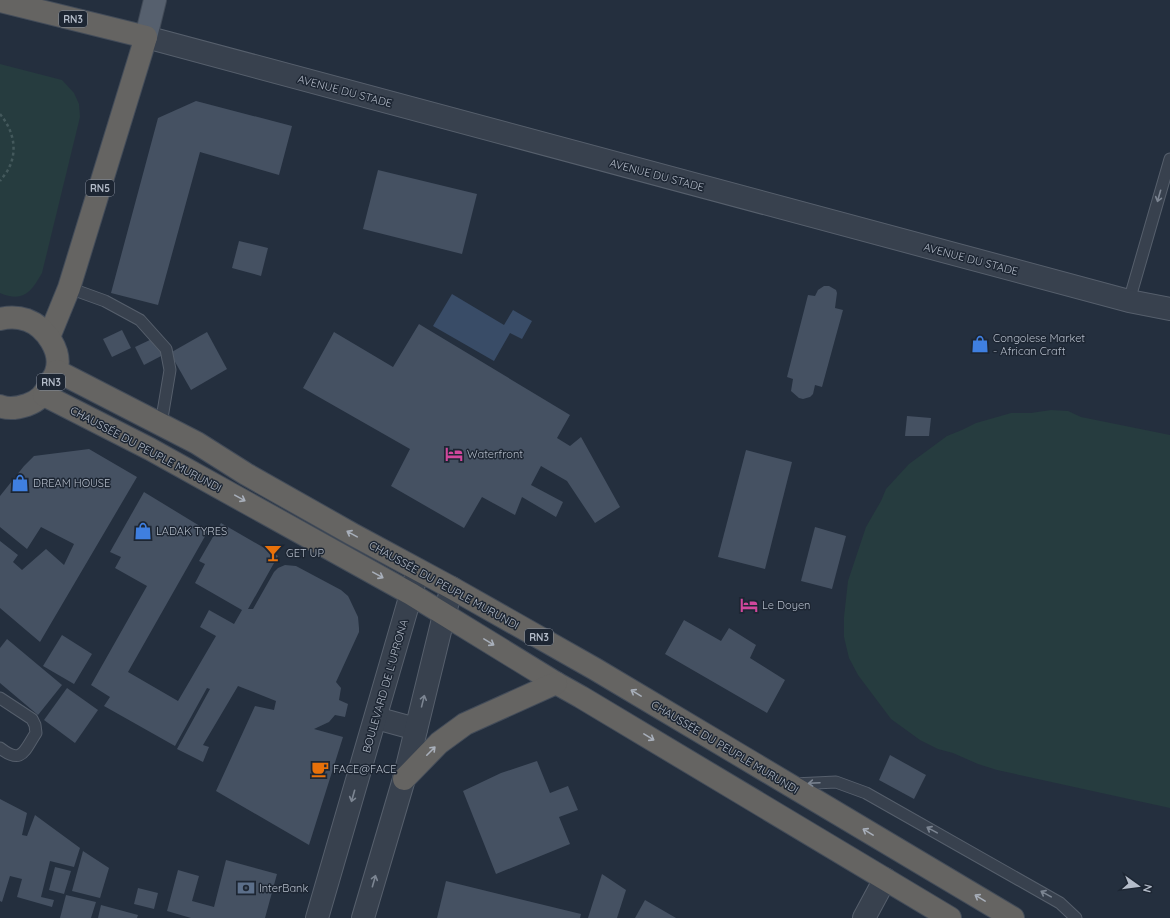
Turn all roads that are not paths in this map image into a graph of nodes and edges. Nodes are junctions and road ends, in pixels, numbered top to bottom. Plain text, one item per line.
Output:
1 (0, 0) edge
2 (155, 0) edge
3 (146, 37) junction
4 (1170, 159) edge
5 (70, 288) junction
6 (1129, 301) junction
7 (1170, 309) edge
8 (0, 319) edge
9 (49, 336) junction
10 (56, 371) junction
11 (44, 395) junction
12 (1, 410) edge
13 (161, 424) junction
14 (418, 570) junction
15 (452, 588) junction
16 (411, 594) junction
17 (444, 615) junction
18 (556, 683) junction
19 (0, 698) edge
20 (376, 718) junction
21 (416, 729) junction
22 (0, 748) edge
23 (404, 779) junction
24 (789, 785) junction
25 (885, 879) junction
26 (317, 918) edge
27 (362, 918) edge
28 (864, 918) edge
29 (950, 918) edge
30 (1013, 918) edge
31 (1076, 918) edge

1 - 3 highway, RN3
2 - 3 main road, RN5
3 - 5 highway, RN5
3 - 6 street, AVENUE DU STADE
4 -> 6 lane
5 - 9 highway, RN5
5 - 13 lane
6 - 7 street, AVENUE DU STADE
8 - 9 highway, RN3
9 - 10 highway, RN3
10 - 11 highway, RN3
10 - 13 highway, CHAUSSÉE DU PEUPLE MURUNDI / RN3
11 - 12 highway, RN3
11 -> 16 highway, CHAUSSÉE DU PEUPLE MURUNDI / RN3
14 -> 13 highway, CHAUSSÉE DU PEUPLE MURUNDI / RN3
14 - 15 highway, CHAUSSÉE DU PEUPLE MURUNDI / RN3
14 - 16 street, BOULEVARD DE L'UPRONA
15 - 17 street
24 -> 15 highway, CHAUSSÉE DU PEUPLE MURUNDI / RN3
16 - 17 highway, CHAUSSÉE DU PEUPLE MURUNDI / RN3
16 - 20 street, BOULEVARD DE L'UPRONA
17 -> 18 highway, CHAUSSÉE DU PEUPLE MURUNDI / RN3
21 -> 17 street
23 -> 18 highway
18 -> 25 highway, CHAUSSÉE DU PEUPLE MURUNDI / RN3
19 - 22 lane
20 - 21 street
20 -> 26 street, BOULEVARD DE L'UPRONA
21 - 23 street
27 -> 23 street
30 -> 24 highway, CHAUSSÉE DU PEUPLE MURUNDI / RN3
31 -> 24 lane
25 - 28 street
25 - 29 highway, CHAUSSÉE DU PEUPLE MURUNDI / RN3

